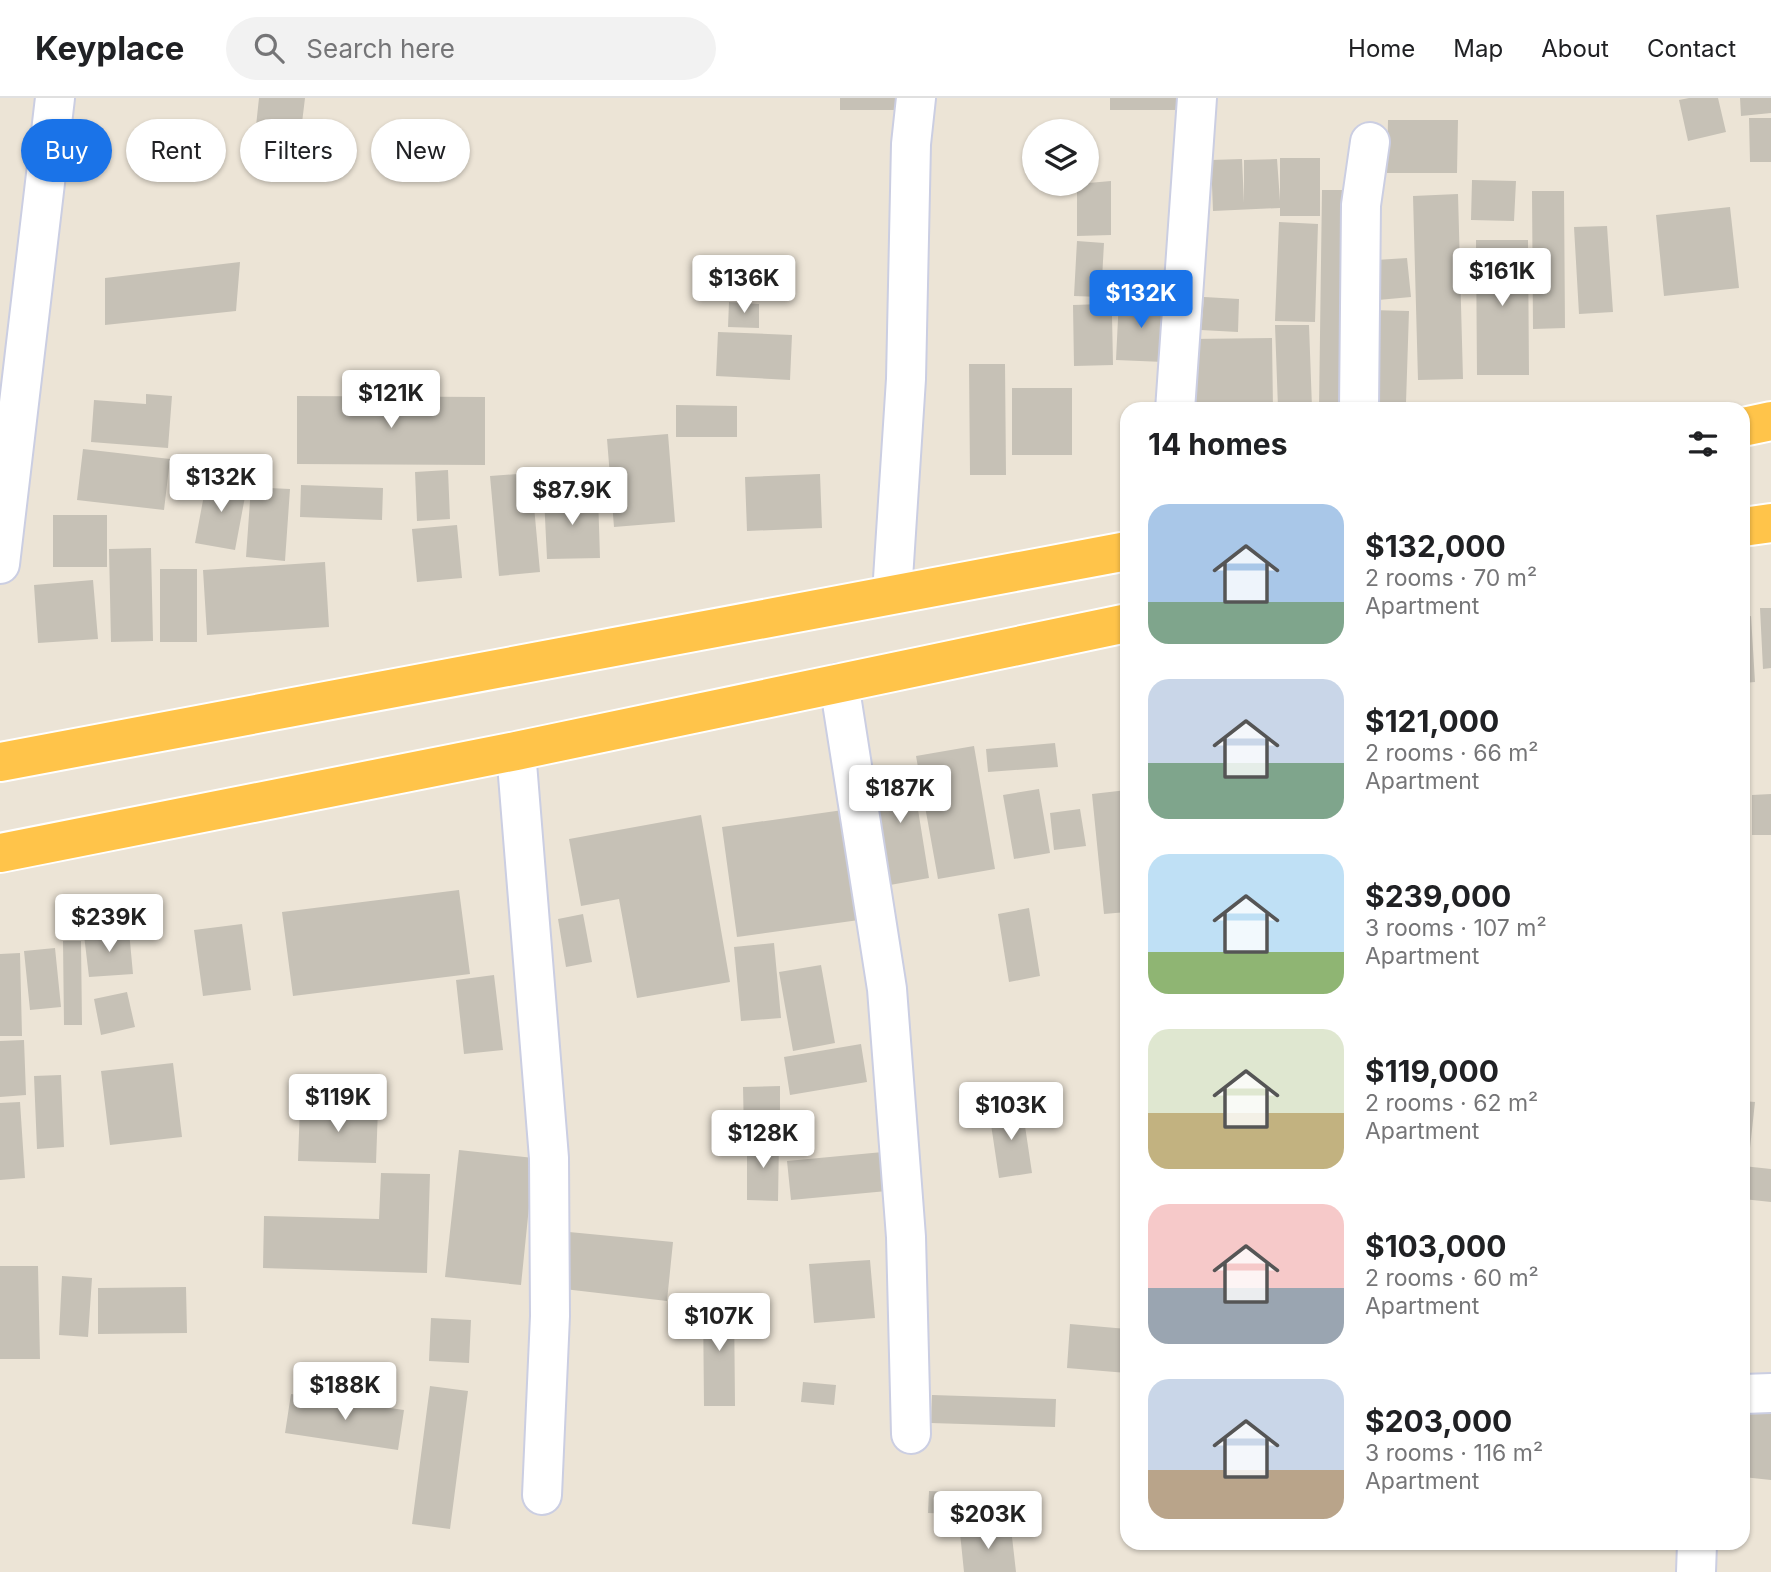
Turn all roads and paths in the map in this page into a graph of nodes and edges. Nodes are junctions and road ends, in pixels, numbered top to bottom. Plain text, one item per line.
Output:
1 (55, 98) edge
2 (916, 98) edge
3 (1197, 98) edge
4 (1370, 142) dead end
5 (1176, 402) edge
6 (1359, 402) edge
7 (1771, 421) edge
8 (1750, 426) edge
9 (3, 511) edge
10 (1771, 523) edge
11 (1750, 526) edge
12 (1120, 552) edge
13 (0, 564) edge
14 (892, 594) junction
15 (1120, 624) edge
16 (839, 683) junction
17 (516, 751) junction
18 (0, 762) edge
19 (0, 853) edge
20 (1771, 1393) edge
21 (1750, 1394) edge
22 (911, 1434) dead end
23 (542, 1495) dead end
24 (1697, 1550) edge
25 (1696, 1572) edge

1 - 9 street
2 - 14 street
3 - 5 street
4 - 6 street
7 - 8 highway
9 - 13 street
10 - 11 highway
12 - 14 highway
14 - 18 highway
15 - 16 highway
16 - 17 highway
16 - 22 street
17 - 19 highway
17 - 23 street
20 - 21 street
24 - 25 street

